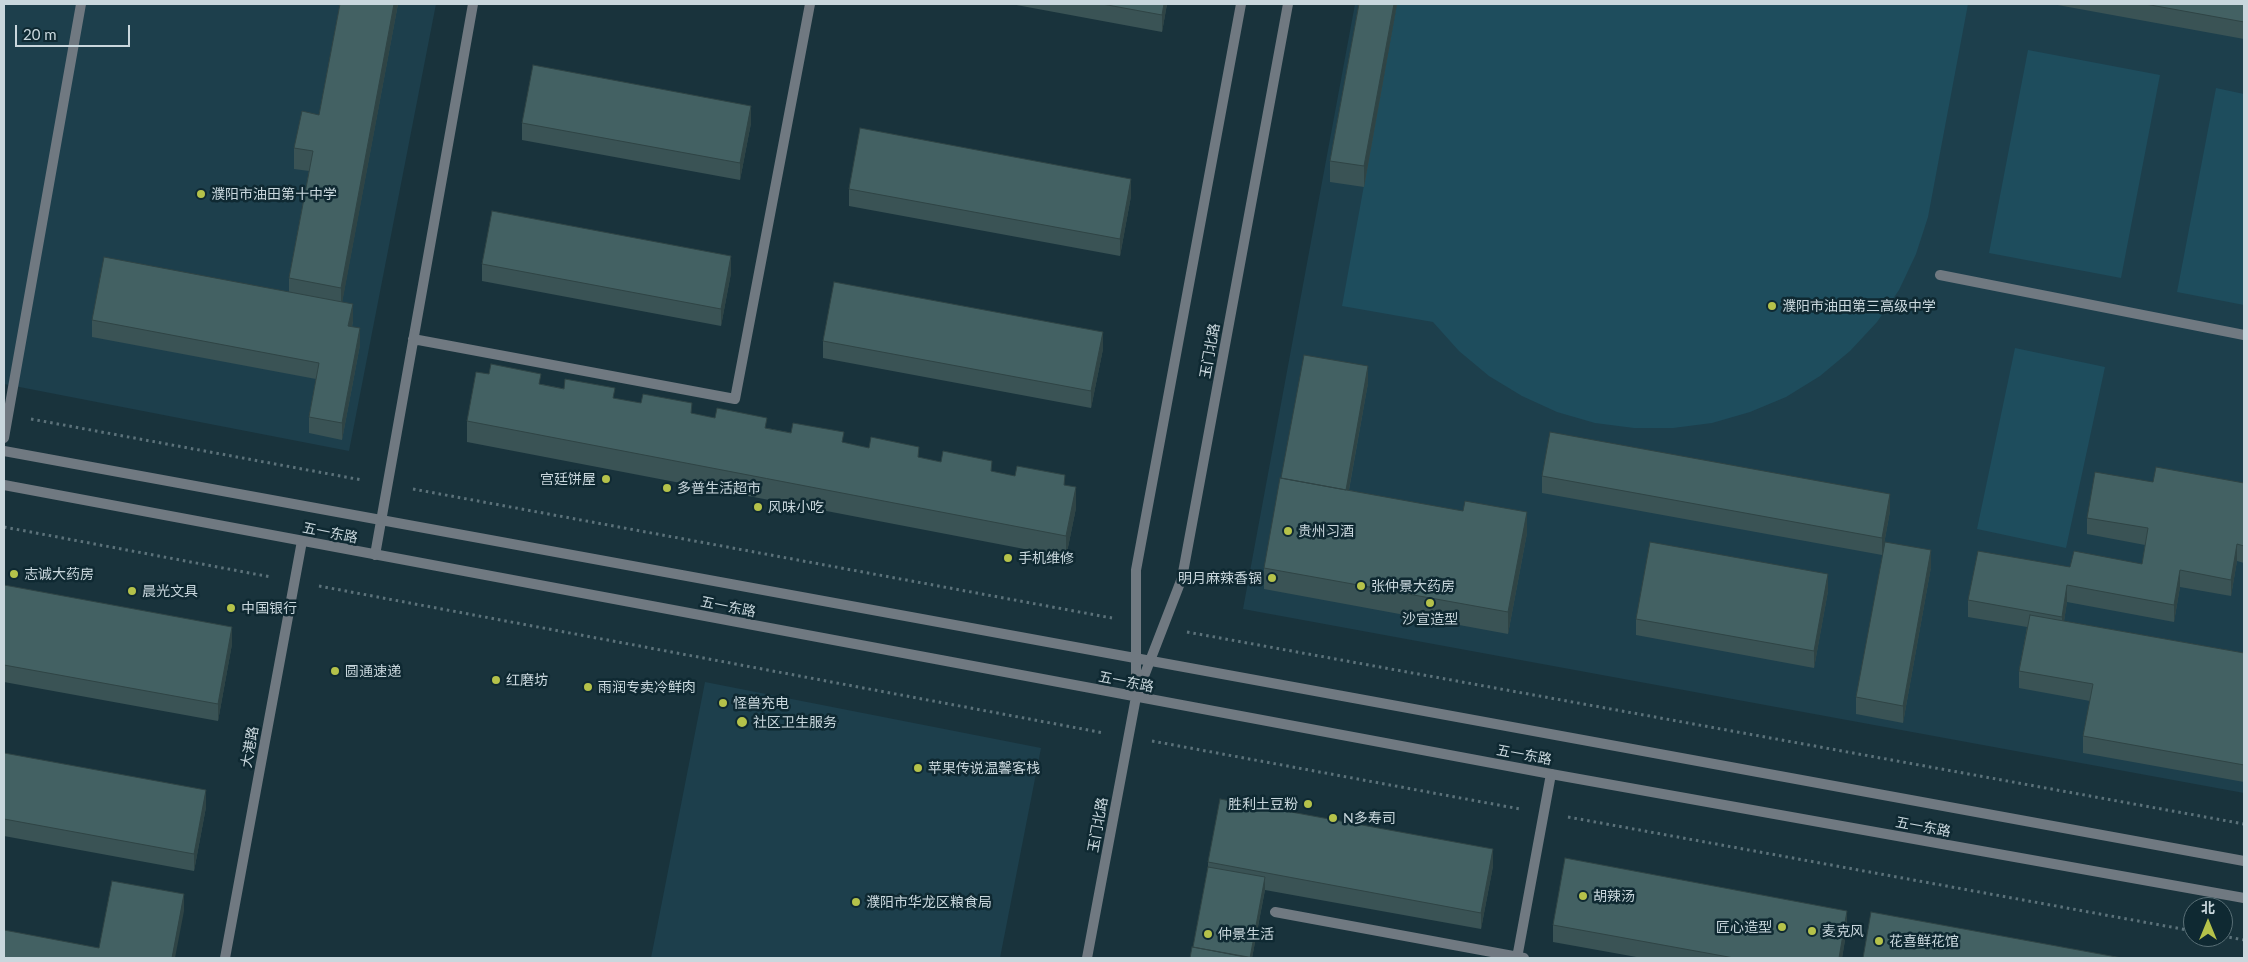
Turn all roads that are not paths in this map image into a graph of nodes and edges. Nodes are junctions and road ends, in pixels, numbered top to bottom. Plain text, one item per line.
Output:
1 (80, 4) edge
2 (473, 4) edge
3 (810, 4) edge
4 (1241, 4) edge
5 (1288, 4) edge
6 (1940, 275) dead end
7 (2244, 334) edge
8 (413, 339) junction
9 (4, 438) edge
10 (4, 451) edge
11 (4, 485) edge
12 (381, 520) junction
13 (302, 542) junction
14 (374, 555) junction
15 (1136, 658) junction
16 (1150, 660) junction
17 (1136, 698) junction
18 (1551, 774) junction
19 (2244, 861) edge
20 (2244, 898) edge
21 (1275, 912) dead end
22 (225, 958) edge
23 (1087, 958) edge
24 (1519, 958) edge

1 - 9 street
2 - 8 street
3 - 8 street
4 - 15 street, 玉门北路
5 - 16 street, 玉门北路
6 - 7 street
8 - 12 street
10 - 12 street, 五一东路
11 - 13 street, 五一东路
12 - 14 street
12 - 15 street, 五一东路
13 - 14 street, 五一东路
13 - 22 street, 大港路
14 - 17 street, 五一东路
15 - 16 street, 五一东路
15 - 17 street, 玉门北路
16 - 17 street, 玉门北路
16 - 19 street, 五一东路
17 - 18 street, 五一东路
17 - 23 street, 玉门北路
18 - 20 street, 五一东路
18 - 24 street
21 - 24 street

